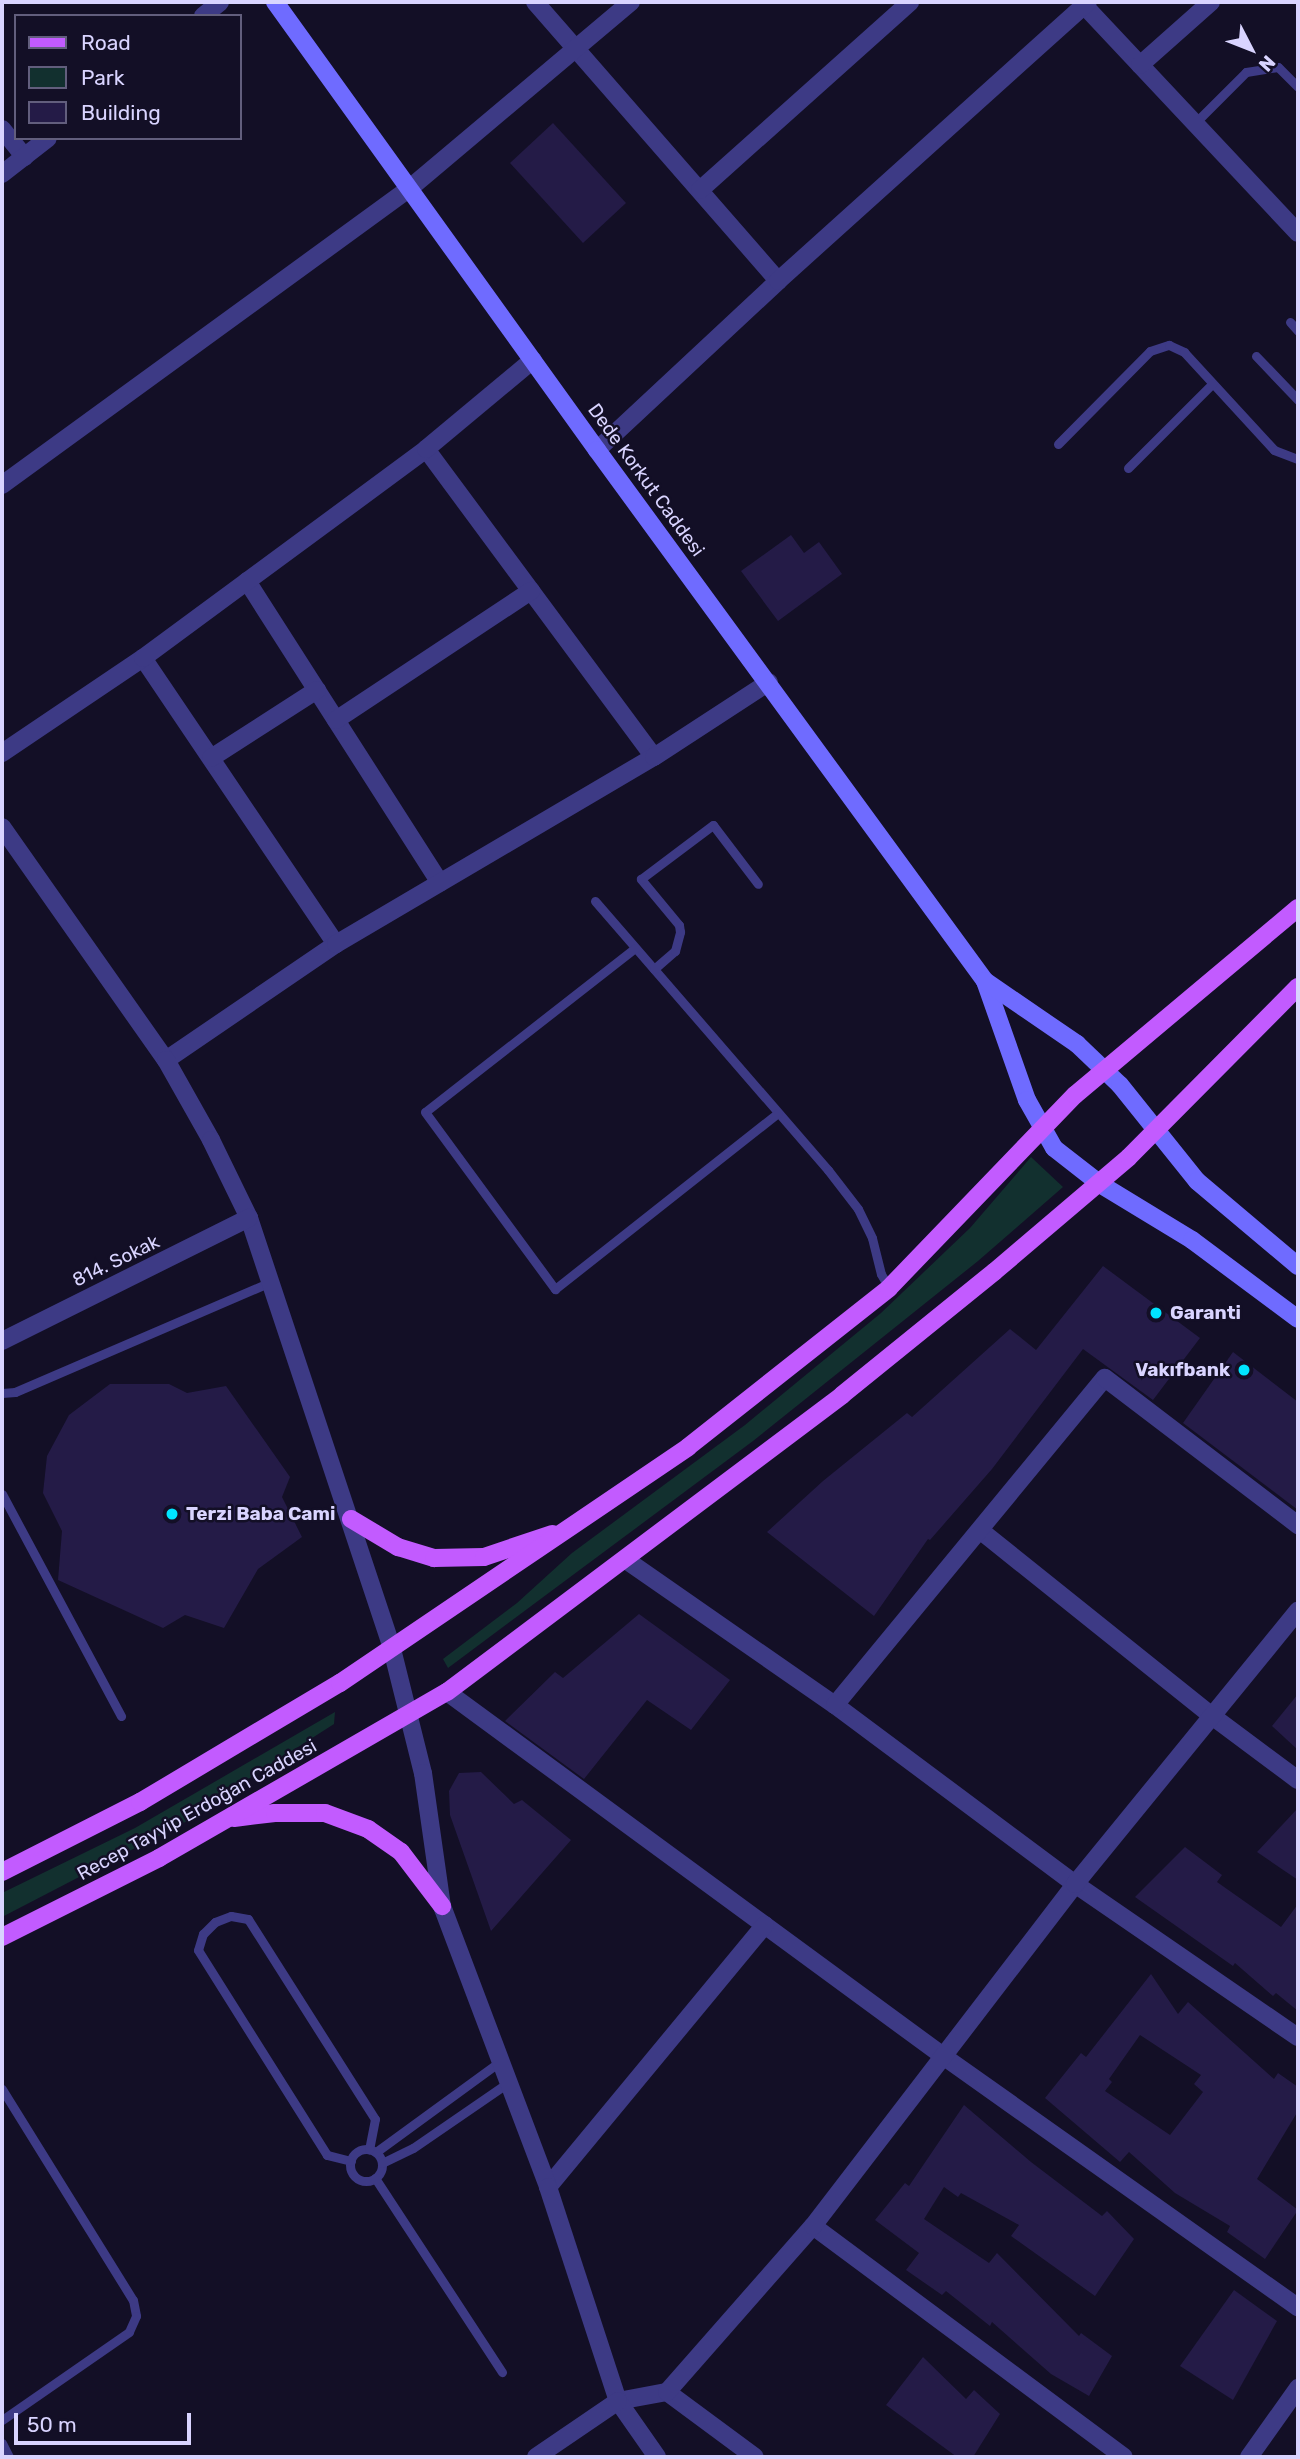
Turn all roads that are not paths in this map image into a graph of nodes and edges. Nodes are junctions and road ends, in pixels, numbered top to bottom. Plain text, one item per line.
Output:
1 (220, 2) edge
2 (275, 2) edge
3 (535, 2) edge
4 (631, 2) edge
5 (910, 2) edge
6 (1211, 2) edge
7 (1084, 3) edge
8 (205, 14) edge
9 (576, 48) junction
10 (1140, 65) junction
11 (1298, 87) edge
12 (1195, 123) junction
13 (2, 129) edge
14 (46, 140) edge
15 (25, 157) junction
16 (2, 174) edge
17 (410, 188) junction
18 (699, 190) junction
19 (1298, 233) edge
20 (778, 281) junction
21 (1290, 321) dead end
22 (1298, 331) edge
23 (1256, 356) dead end
24 (533, 360) junction
25 (1212, 384) junction
26 (1298, 400) edge
27 (1058, 444) dead end
28 (426, 449) junction
29 (597, 450) junction
30 (1298, 459) edge
31 (1128, 468) dead end
32 (2, 485) edge
33 (247, 581) junction
34 (531, 591) junction
35 (144, 658) junction
36 (769, 682) junction
37 (317, 690) junction
38 (336, 720) junction
39 (2, 753) edge
40 (654, 757) junction
41 (211, 758) junction
42 (2, 827) edge
43 (440, 883) junction
44 (758, 884) dead end
45 (595, 901) dead end
46 (1298, 908) edge
47 (336, 944) junction
48 (635, 948) junction
49 (654, 969) junction
50 (985, 981) junction
51 (1298, 986) edge
52 (166, 1060) junction
53 (1103, 1069) junction
54 (778, 1113) junction
55 (1041, 1128) junction
56 (1155, 1131) junction
57 (1100, 1184) junction
58 (249, 1218) junction
59 (1298, 1266) edge
60 (272, 1282) junction
61 (889, 1287) junction
62 (1298, 1319) edge
63 (2, 1341) edge
64 (2, 1393) edge
65 (2, 1494) edge
66 (351, 1520) junction
67 (1298, 1525) edge
68 (575, 1526) junction
69 (981, 1531) junction
70 (626, 1560) junction
71 (1298, 1611) edge
72 (392, 1649) junction
73 (447, 1692) junction
74 (835, 1705) junction
75 (121, 1716) dead end
76 (410, 1716) junction
77 (1212, 1716) junction
78 (1298, 1780) edge
79 (224, 1819) junction
80 (2, 1872) edge
81 (1075, 1884) junction
82 (442, 1906) junction
83 (765, 1925) junction
84 (2, 1937) edge
85 (1298, 2037) edge
86 (943, 2056) junction
87 (501, 2061) junction
88 (509, 2082) junction
89 (2, 2089) edge
90 (372, 2150) junction
91 (351, 2161) junction
92 (382, 2163) junction
93 (375, 2178) junction
94 (548, 2187) junction
95 (814, 2226) junction
96 (1298, 2307) edge
97 (502, 2372) dead end
98 (1298, 2388) edge
99 (667, 2392) junction
100 (618, 2401) junction
101 (2, 2420) edge
102 (2, 2443) edge
103 (9, 2457) edge
104 (536, 2457) edge
105 (657, 2457) edge
106 (755, 2457) edge
107 (1124, 2457) edge
108 (1249, 2457) edge

1 - 8 street
2 - 17 main road, Dede Korkut Caddesi
3 - 9 street
4 - 9 street
5 - 18 street
6 - 10 street
7 - 10 street
7 - 20 street
9 - 17 street
9 - 18 street
10 - 12 street
11 - 12 lane
12 - 19 street
13 - 15 street
14 - 15 street
15 - 16 street
17 - 24 main road, Dede Korkut Caddesi
17 - 32 street
18 - 20 street
20 - 29 street
21 - 22 lane
23 - 26 lane
24 - 28 street
24 - 29 main road, Dede Korkut Caddesi
25 - 27 lane
25 - 30 lane
25 - 31 lane
28 - 33 street
28 - 34 street
29 - 36 main road, Dede Korkut Caddesi
33 - 35 street
33 - 37 street
34 - 38 street
34 - 40 street
35 - 39 street
35 - 41 street
36 - 40 street
36 - 50 main road, Dede Korkut Caddesi
37 - 38 street
37 - 41 street
38 - 43 street
40 - 43 street
41 - 47 street
42 - 52 street
43 - 47 street
44 - 49 lane
45 - 48 lane
46 - 53 main road, Recep Tayyip Erdoğan Caddesi
47 - 52 street
48 - 49 lane
48 - 54 lane
49 - 54 lane
50 - 53 main road, Dede Korkut Caddesi
50 - 55 main road, Dede Korkut Caddesi
51 - 56 main road, Recep Tayyip Erdoğan Caddesi
52 - 58 street
53 - 55 main road, Recep Tayyip Erdoğan Caddesi
53 - 56 main road, Dede Korkut Caddesi
54 - 61 lane
55 - 57 main road, Dede Korkut Caddesi
55 - 61 main road, Recep Tayyip Erdoğan Caddesi
56 - 57 main road, Recep Tayyip Erdoğan Caddesi
56 - 59 main road, Dede Korkut Caddesi
57 - 62 main road, Dede Korkut Caddesi
57 - 70 main road, Recep Tayyip Erdoğan Caddesi
58 - 60 street
58 - 63 street, 814. Sokak
60 - 64 lane
60 - 66 street
61 - 68 main road, Recep Tayyip Erdoğan Caddesi
65 - 75 lane
66 - 68 main road
66 - 72 street
67 - 69 street
68 - 72 main road, Recep Tayyip Erdoğan Caddesi
69 - 74 street
69 - 77 street
70 - 73 main road, Recep Tayyip Erdoğan Caddesi
70 - 74 street
71 - 77 street
72 - 76 street
72 - 80 main road, Recep Tayyip Erdoğan Caddesi
73 - 76 main road, Recep Tayyip Erdoğan Caddesi
73 - 83 street
74 - 81 street
76 - 79 main road, Recep Tayyip Erdoğan Caddesi
76 - 82 street
77 - 78 street
77 - 81 street
79 - 82 main road
79 - 84 main road, Recep Tayyip Erdoğan Caddesi
81 - 85 street
81 - 86 street
82 - 87 street
83 - 86 street
83 - 94 street
86 - 95 street
86 - 96 street
87 - 88 street
87 - 90 lane
88 - 92 lane
88 - 94 street
89 - 101 lane
90 - 91 lane
90 - 91 lane
90 - 92 lane
91 - 93 lane
92 - 93 lane
93 - 97 lane
94 - 100 street
95 - 99 street
95 - 107 street
98 - 108 street
99 - 100 street
99 - 106 street
100 - 104 street
100 - 105 street
102 - 103 lane

